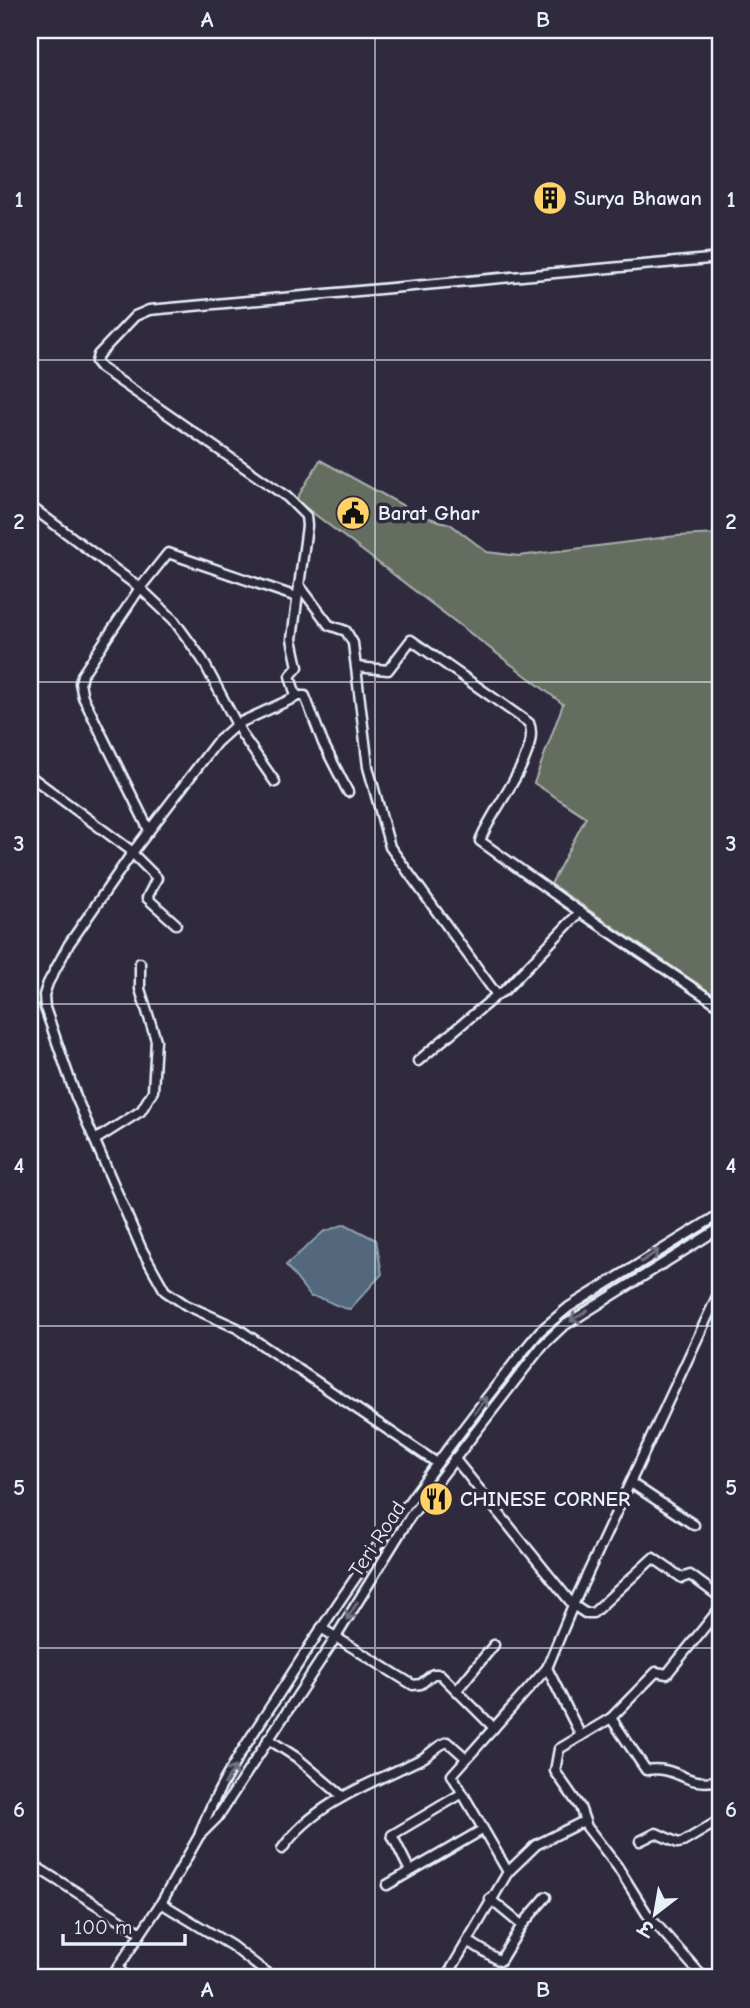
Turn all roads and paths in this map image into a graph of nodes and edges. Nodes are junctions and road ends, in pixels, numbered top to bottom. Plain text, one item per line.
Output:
1 (720, 258) edge
2 (30, 506) edge
3 (299, 585) junction
4 (140, 588) junction
5 (297, 597) junction
6 (357, 667) junction
7 (298, 696) junction
8 (237, 724) junction
9 (30, 776) edge
10 (275, 782) dead end
11 (348, 792) dead end
12 (149, 830) junction
13 (132, 853) junction
14 (580, 912) junction
15 (176, 924) dead end
16 (140, 963) dead end
17 (498, 994) junction
18 (720, 1006) edge
19 (418, 1061) dead end
20 (95, 1140) junction
21 (720, 1214) edge
22 (720, 1228) edge
23 (720, 1290) edge
24 (460, 1433) junction
25 (469, 1439) junction
26 (454, 1458) junction
27 (437, 1463) junction
28 (631, 1483) junction
29 (694, 1525) dead end
30 (720, 1597) edge
31 (573, 1605) junction
32 (720, 1608) edge
33 (321, 1628) junction
34 (336, 1637) junction
35 (494, 1645) dead end
36 (547, 1668) junction
37 (457, 1690) junction
38 (611, 1718) junction
39 (494, 1728) junction
40 (581, 1736) junction
41 (268, 1739) junction
42 (466, 1758) junction
43 (720, 1780) edge
44 (461, 1794) junction
45 (342, 1796) junction
46 (720, 1820) edge
47 (584, 1821) junction
48 (482, 1830) junction
49 (200, 1836) junction
50 (640, 1842) dead end
51 (282, 1849) dead end
52 (30, 1863) edge
53 (410, 1871) junction
54 (508, 1872) junction
55 (387, 1885) dead end
56 (546, 1897) dead end
57 (490, 1899) junction
58 (161, 1903) junction
59 (519, 1923) dead end
60 (140, 1932) junction
61 (468, 1941) junction
62 (118, 1968) junction
63 (703, 1977) edge
64 (111, 1978) edge
65 (127, 1978) edge
66 (273, 1978) edge
67 (446, 1978) edge

1 - 3 street
2 - 4 street
3 - 5 street
3 - 6 street
4 - 5 street
4 - 8 street
4 - 12 street
5 - 7 street
6 - 14 street
6 - 17 street
7 - 8 street
7 - 11 street
8 - 10 street
8 - 12 street
9 - 13 street
12 - 13 street
13 - 15 street
13 - 20 street
14 - 17 street
14 - 18 street
16 - 20 street
17 - 19 street
20 - 27 street
24 -> 21 street
22 -> 25 street, Teri Road
23 - 28 street
24 - 25 street
24 - 27 street
25 - 26 street, Teri Road
26 - 31 street
26 -> 34 street, Teri Road
27 - 33 street
28 - 29 street
28 - 31 street
30 - 31 street
31 - 36 street
32 - 38 street
33 - 34 street
49 -> 33 street
34 - 37 street
34 - 41 street, Teri Road
35 - 37 street
36 - 39 street
36 - 40 street
37 - 39 street
38 - 40 street
38 - 43 street
39 - 42 street
40 - 47 street
41 - 45 street
41 - 49 street, Teri Road
42 - 44 street
42 - 45 street
44 - 48 street
44 - 53 street
45 - 51 street
46 - 50 street
47 - 54 street
47 - 63 street
48 - 53 street
48 - 54 street
49 - 58 street, Teri Road
52 - 60 street
53 - 55 street
54 - 57 street
56 - 61 street
57 - 59 street
57 - 61 street
58 - 60 street, Teri Road
58 - 66 street
60 - 62 street, Teri Road
61 - 67 street
62 - 64 street, Teri Road
62 - 65 street

